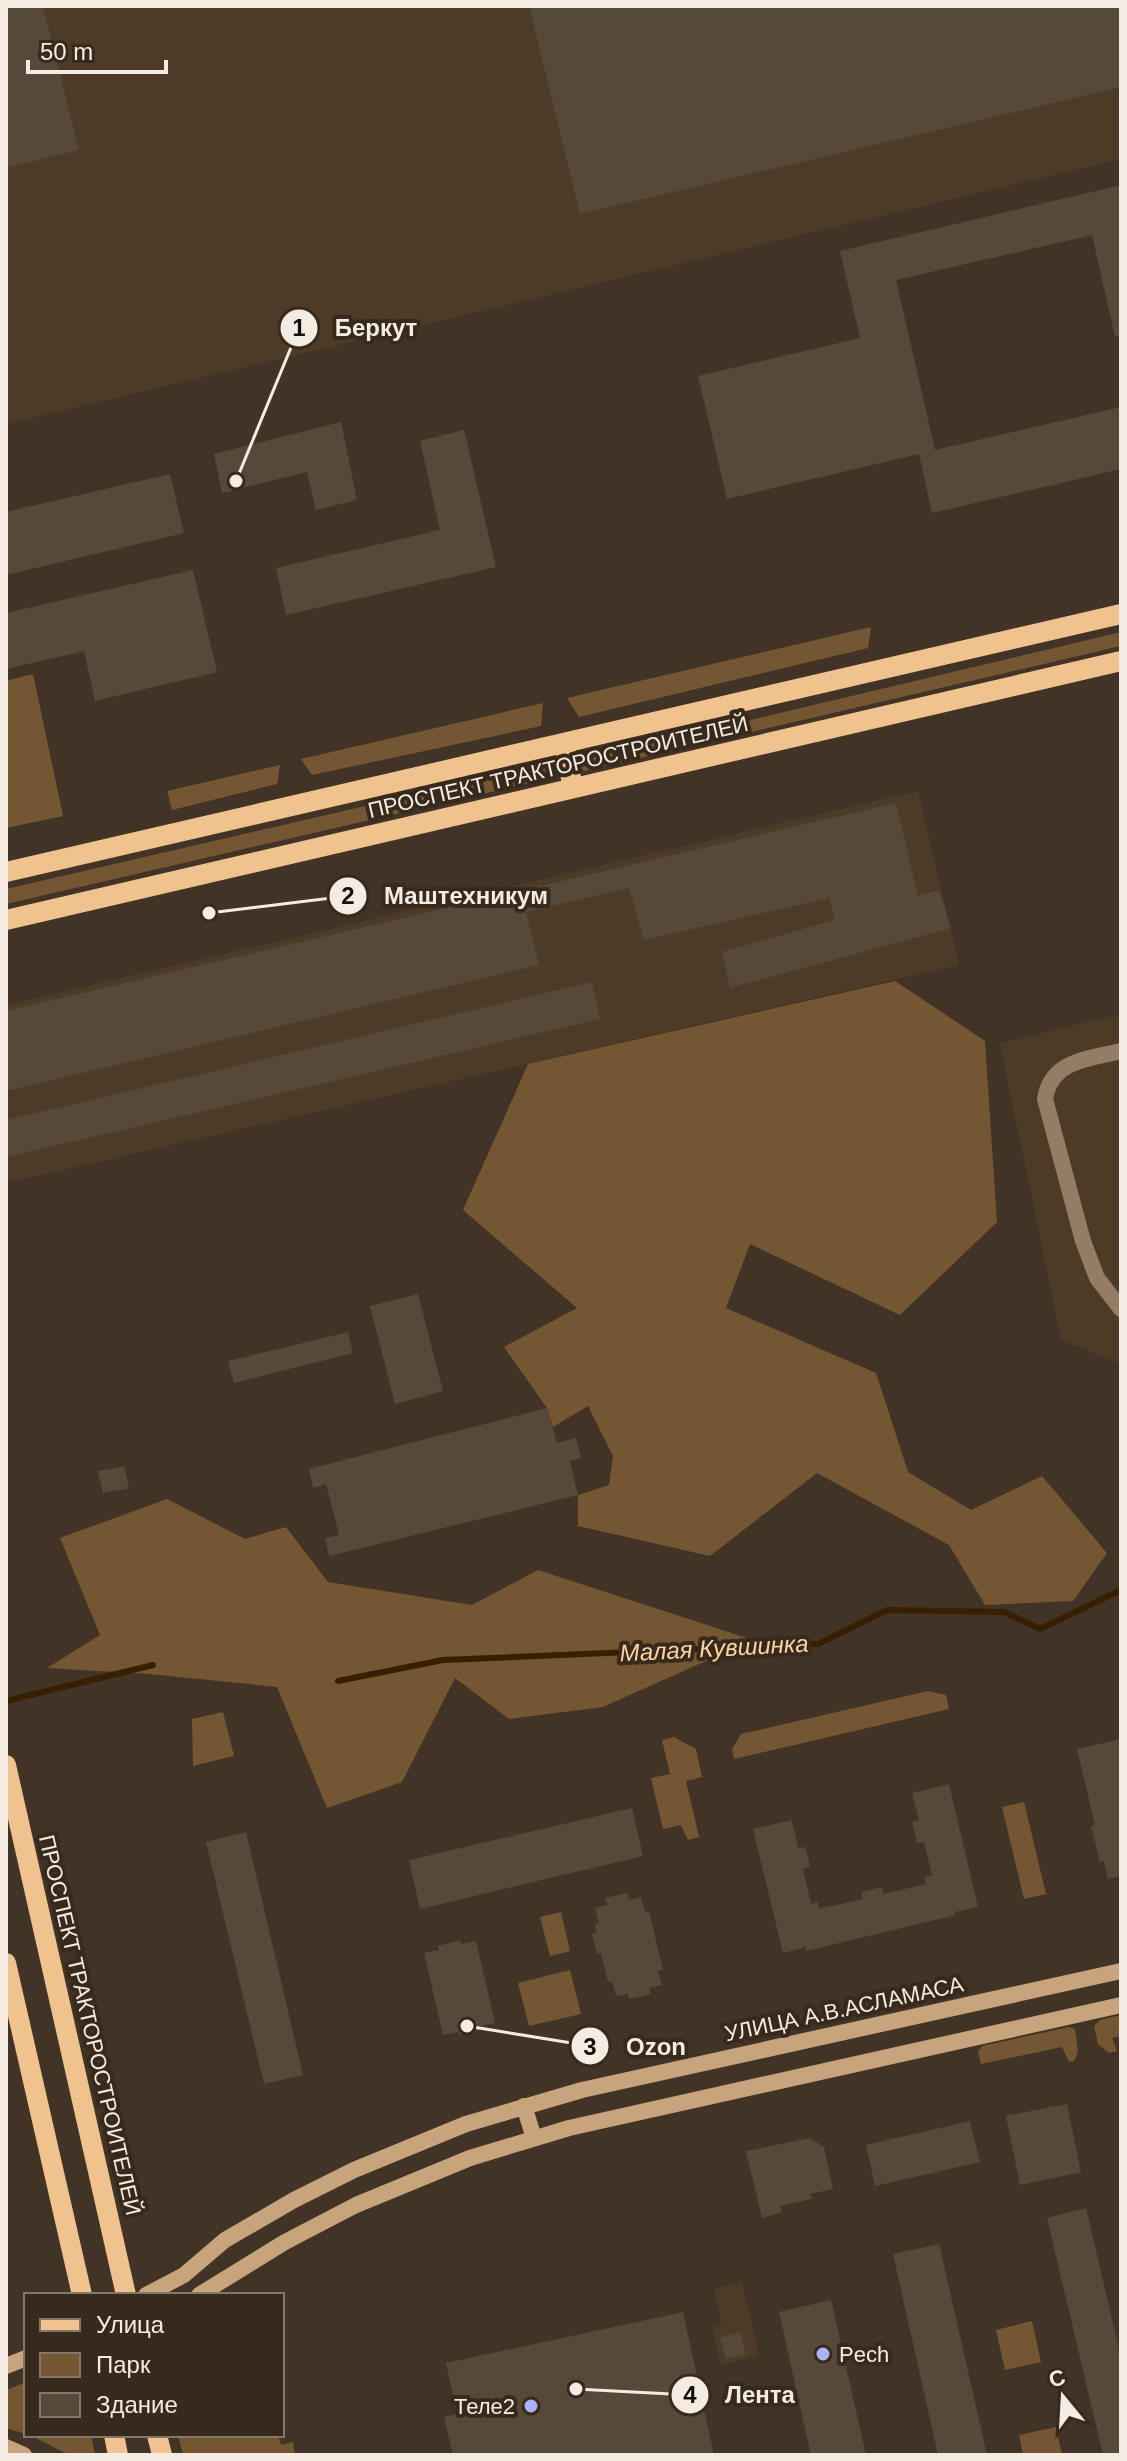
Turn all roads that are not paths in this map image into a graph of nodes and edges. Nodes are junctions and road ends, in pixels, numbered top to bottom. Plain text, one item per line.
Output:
1 (1121, 614) edge
2 (1121, 661) edge
3 (564, 743) junction
4 (573, 788) junction
5 (6, 872) edge
6 (6, 920) edge
7 (1121, 1051) edge
8 (1121, 1309) edge
9 (6, 1765) edge
10 (6, 1963) edge
11 (1121, 1971) edge
12 (1121, 2005) edge
13 (524, 2106) junction
14 (534, 2138) junction
15 (82, 2293) edge
16 (126, 2293) edge
17 (150, 2293) edge
18 (202, 2293) edge
19 (6, 2447) edge
20 (24, 2455) edge

1 - 3 main road, ПРОСПЕКТ ТРАКТОРОСТРОИТЕЛЕЙ
2 - 4 main road, ПРОСПЕКТ ТРАКТОРОСТРОИТЕЛЕЙ
3 - 4 main road
3 - 5 main road, ПРОСПЕКТ ТРАКТОРОСТРОИТЕЛЕЙ
4 - 6 main road, ПРОСПЕКТ ТРАКТОРОСТРОИТЕЛЕЙ
7 - 8 street
9 - 16 main road, ПРОСПЕКТ ТРАКТОРОСТРОИТЕЛЕЙ
10 - 15 main road
11 - 13 street, УЛИЦА А.В.АСЛАМАСА
12 - 14 street
13 - 14 street
13 - 17 street, УЛИЦА А.В.АСЛАМАСА
14 - 18 street
19 - 20 street

